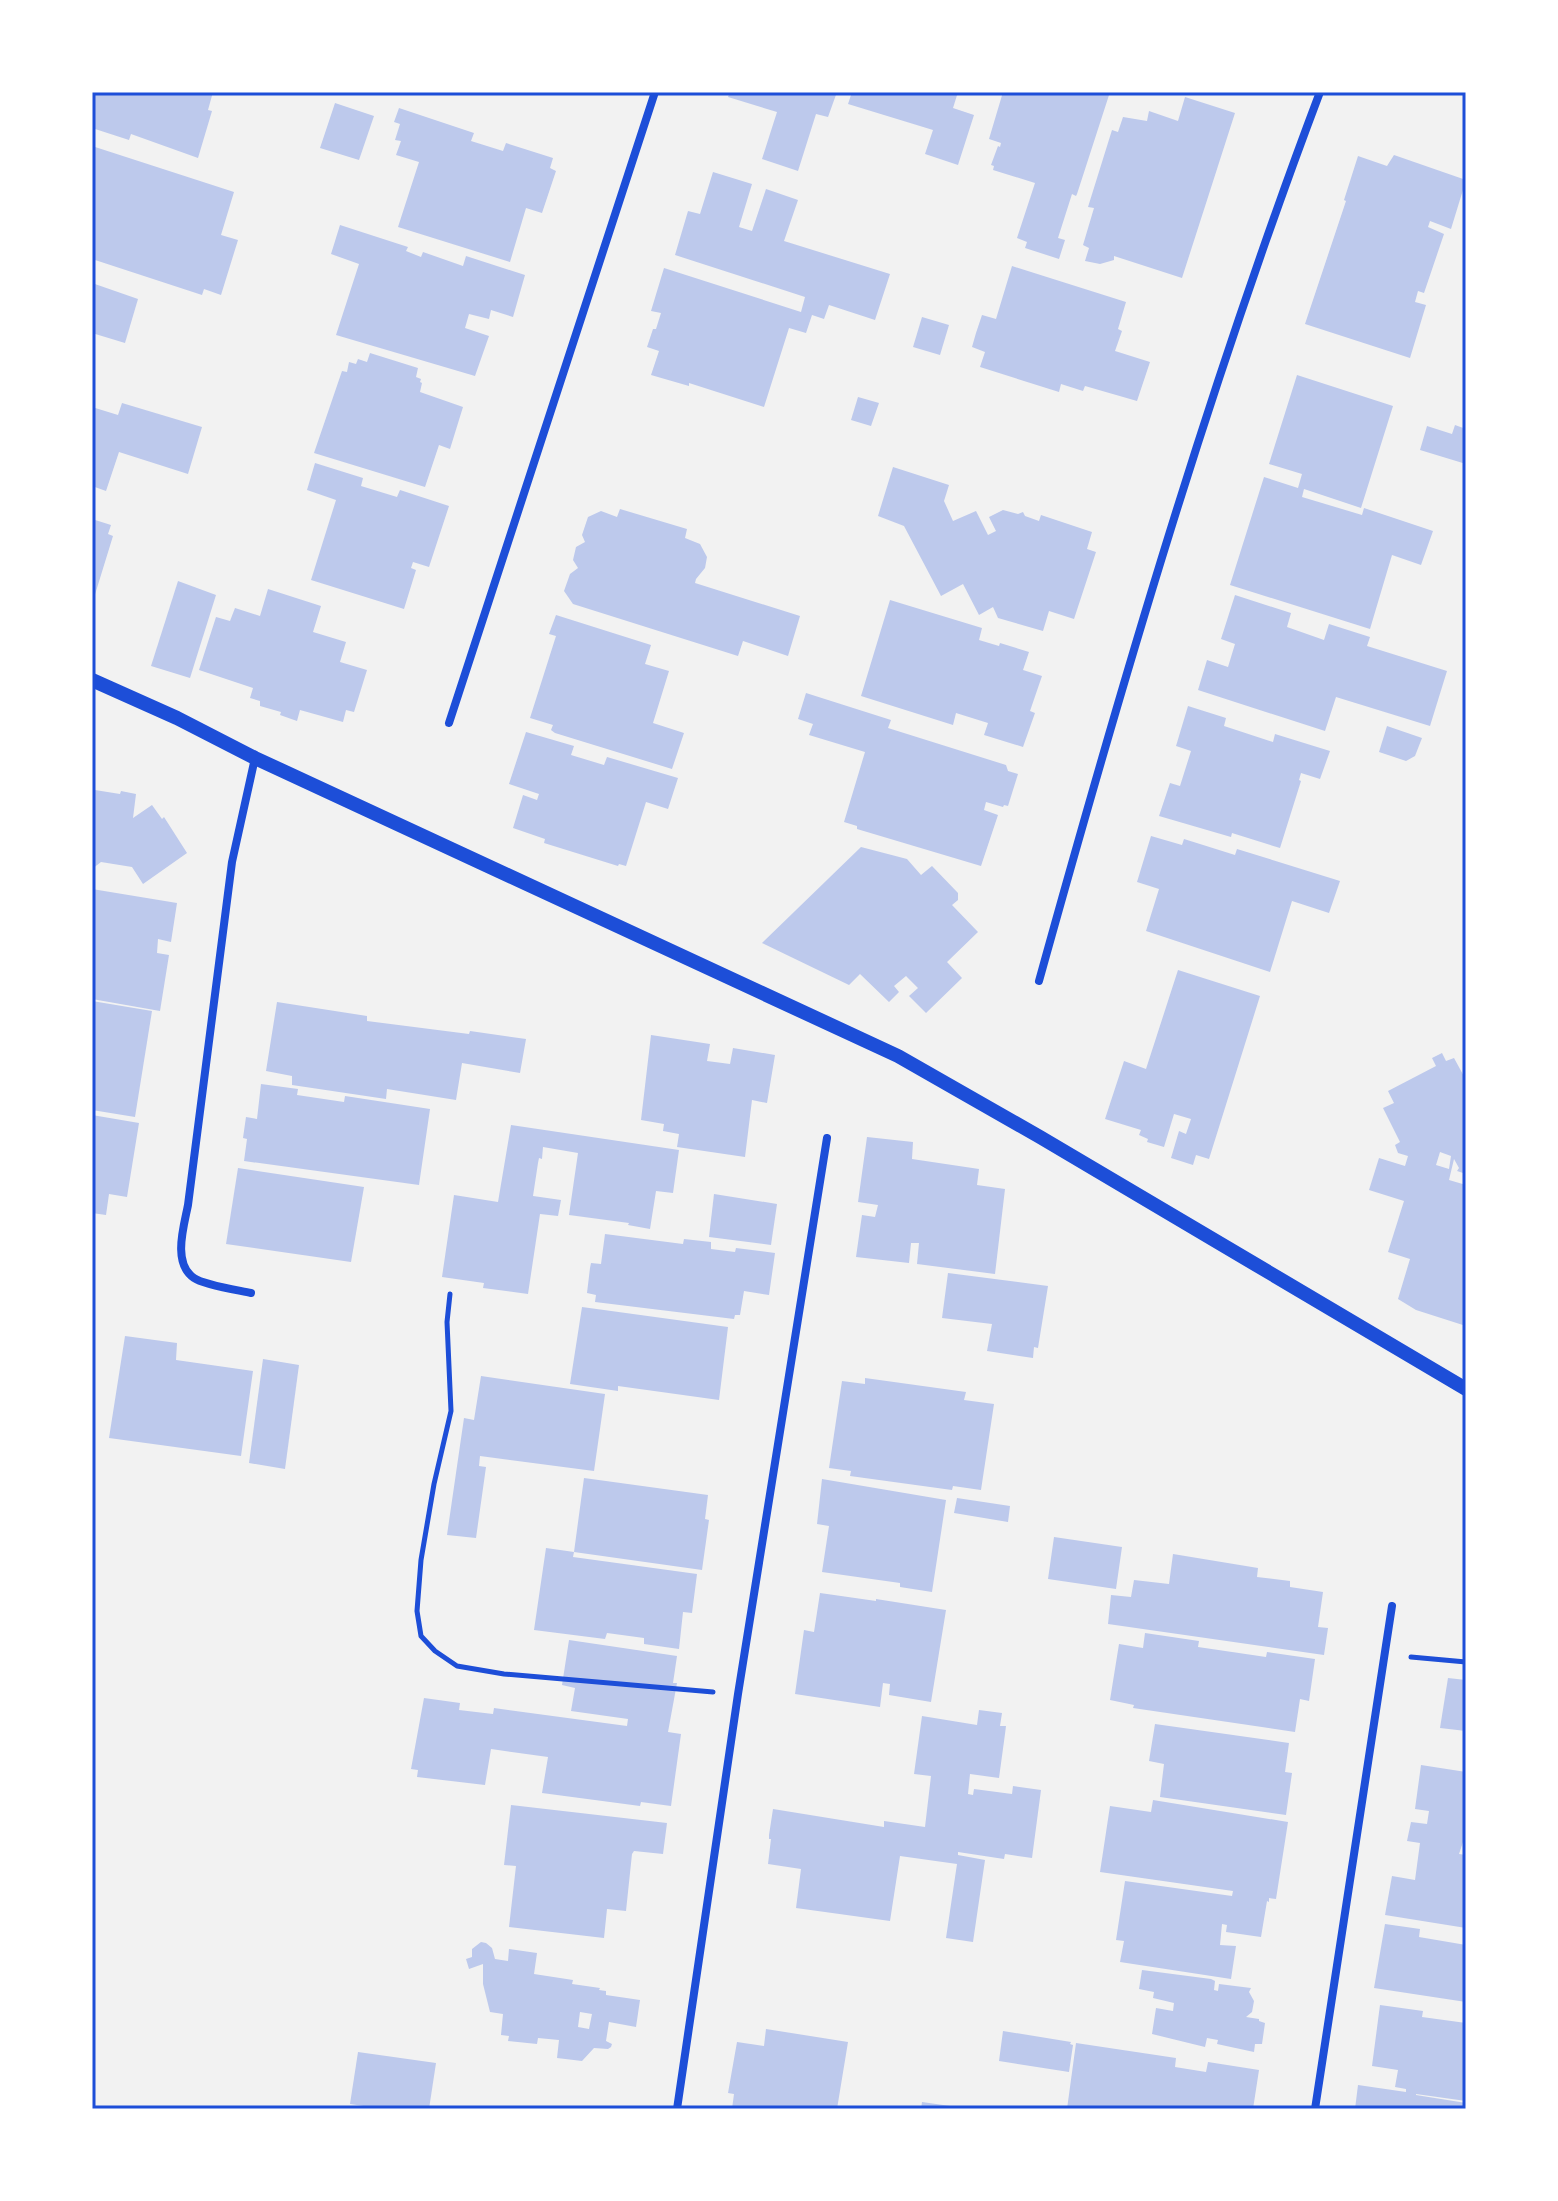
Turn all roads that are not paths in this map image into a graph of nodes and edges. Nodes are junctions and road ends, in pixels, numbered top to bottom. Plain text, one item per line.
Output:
1 (655, 92) edge
2 (1320, 92) edge
3 (92, 680) edge
4 (449, 723) dead end
5 (255, 758) junction
6 (1039, 981) dead end
7 (827, 1138) dead end
8 (251, 1293) dead end
9 (1466, 1389) edge
10 (1392, 1606) dead end
11 (677, 2109) edge
12 (1315, 2109) edge

1 - 4 street
2 - 6 street
3 - 5 street
5 - 8 street
5 - 9 street
7 - 11 street
10 - 12 street

